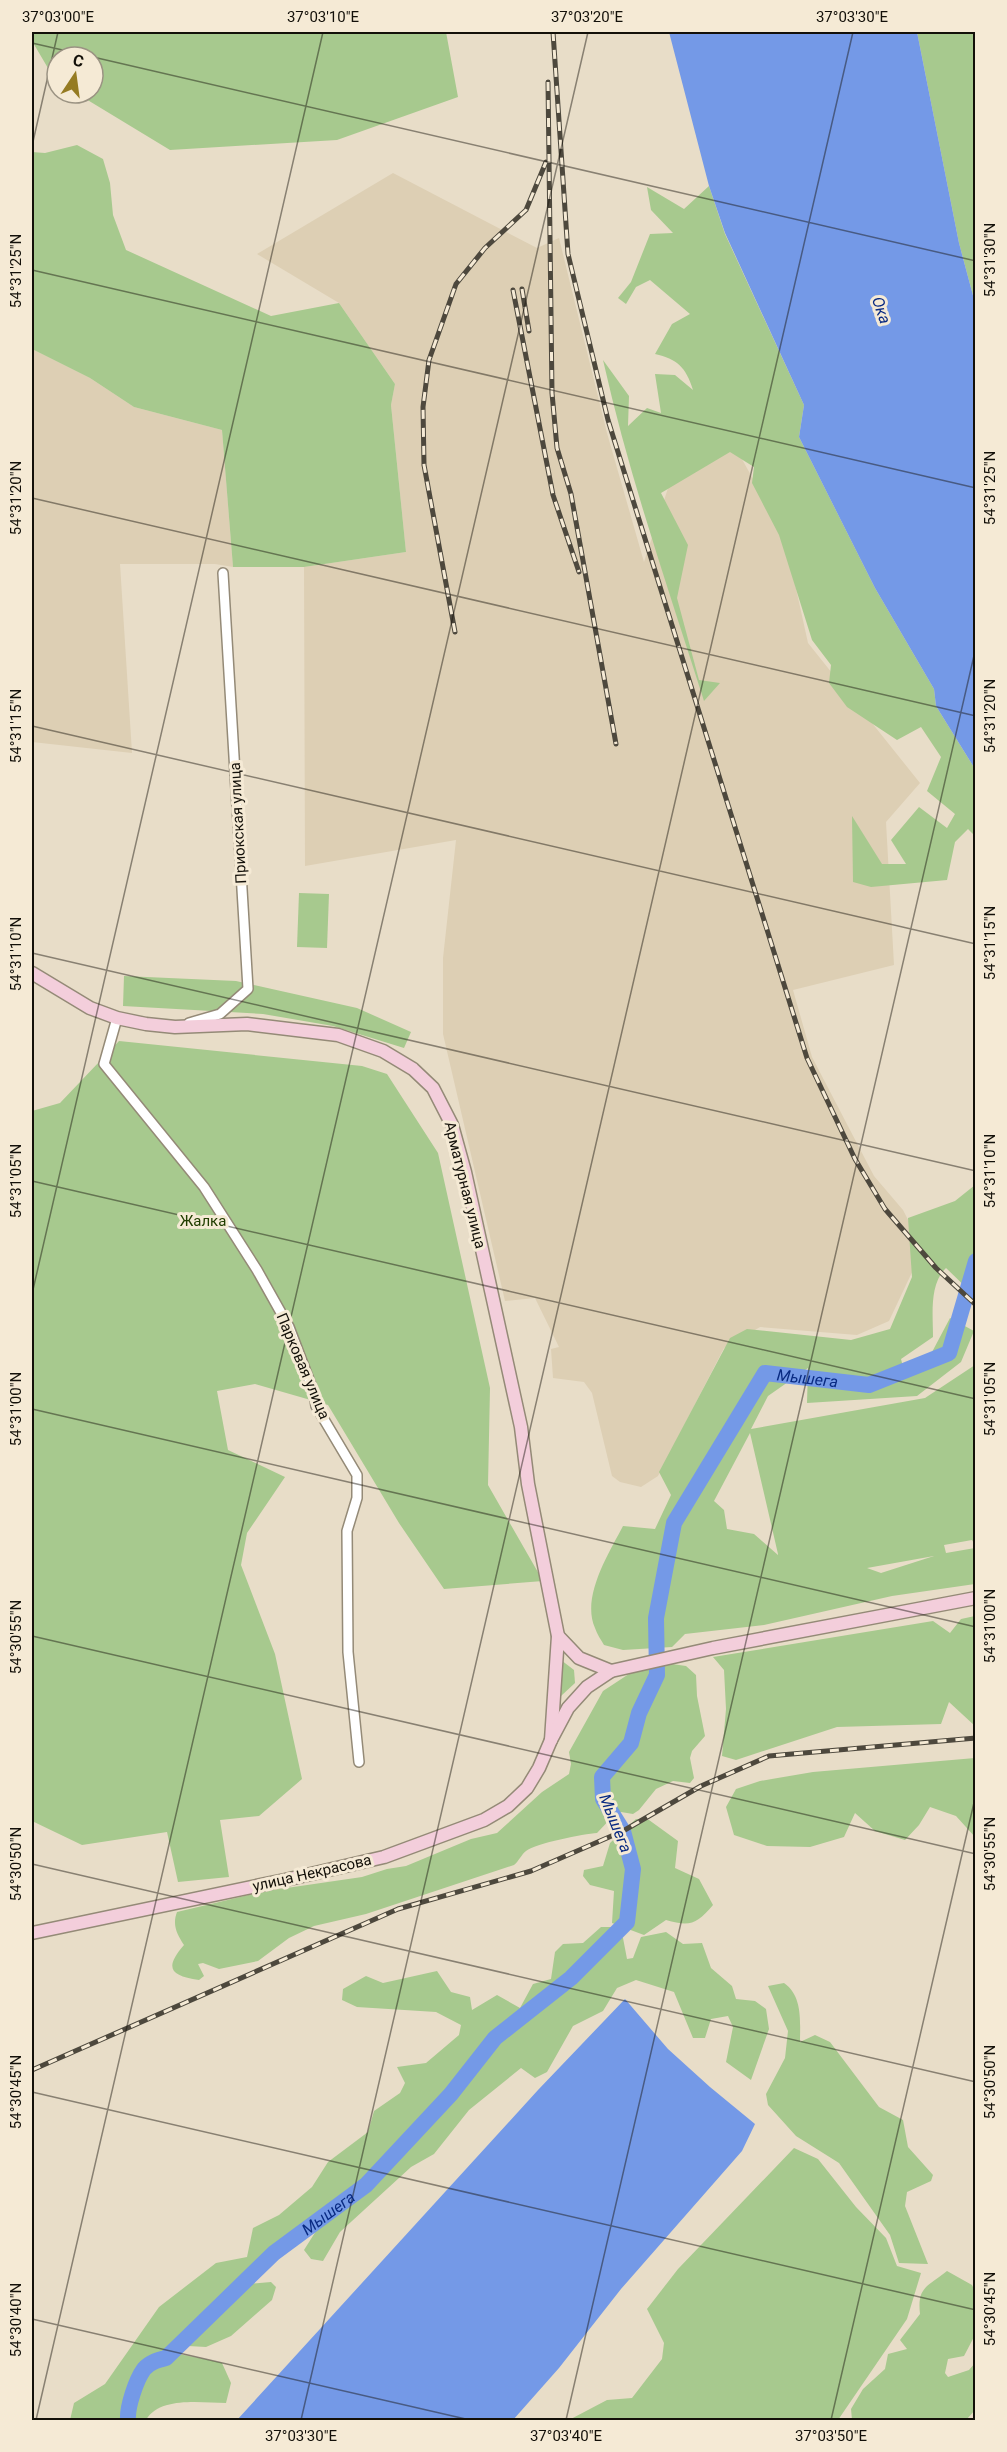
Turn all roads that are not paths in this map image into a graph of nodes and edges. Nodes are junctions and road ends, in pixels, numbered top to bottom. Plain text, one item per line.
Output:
1 (223, 573) dead end
2 (32, 973) edge
3 (117, 1018) junction
4 (175, 1027) junction
5 (975, 1598) edge
6 (558, 1636) junction
7 (611, 1671) junction
8 (551, 1740) junction
9 (359, 1762) dead end
10 (32, 1933) edge

1 - 4 street, Приокская улица
2 - 3 street, Арматурная улица
3 - 4 street, Арматурная улица
3 - 9 street, Парковая улица
4 - 6 street, Арматурная улица
5 - 7 street, улица Некрасова
6 - 7 street
6 - 8 street, улица Некрасова
7 - 8 street, улица Некрасова
8 - 10 street, улица Некрасова

